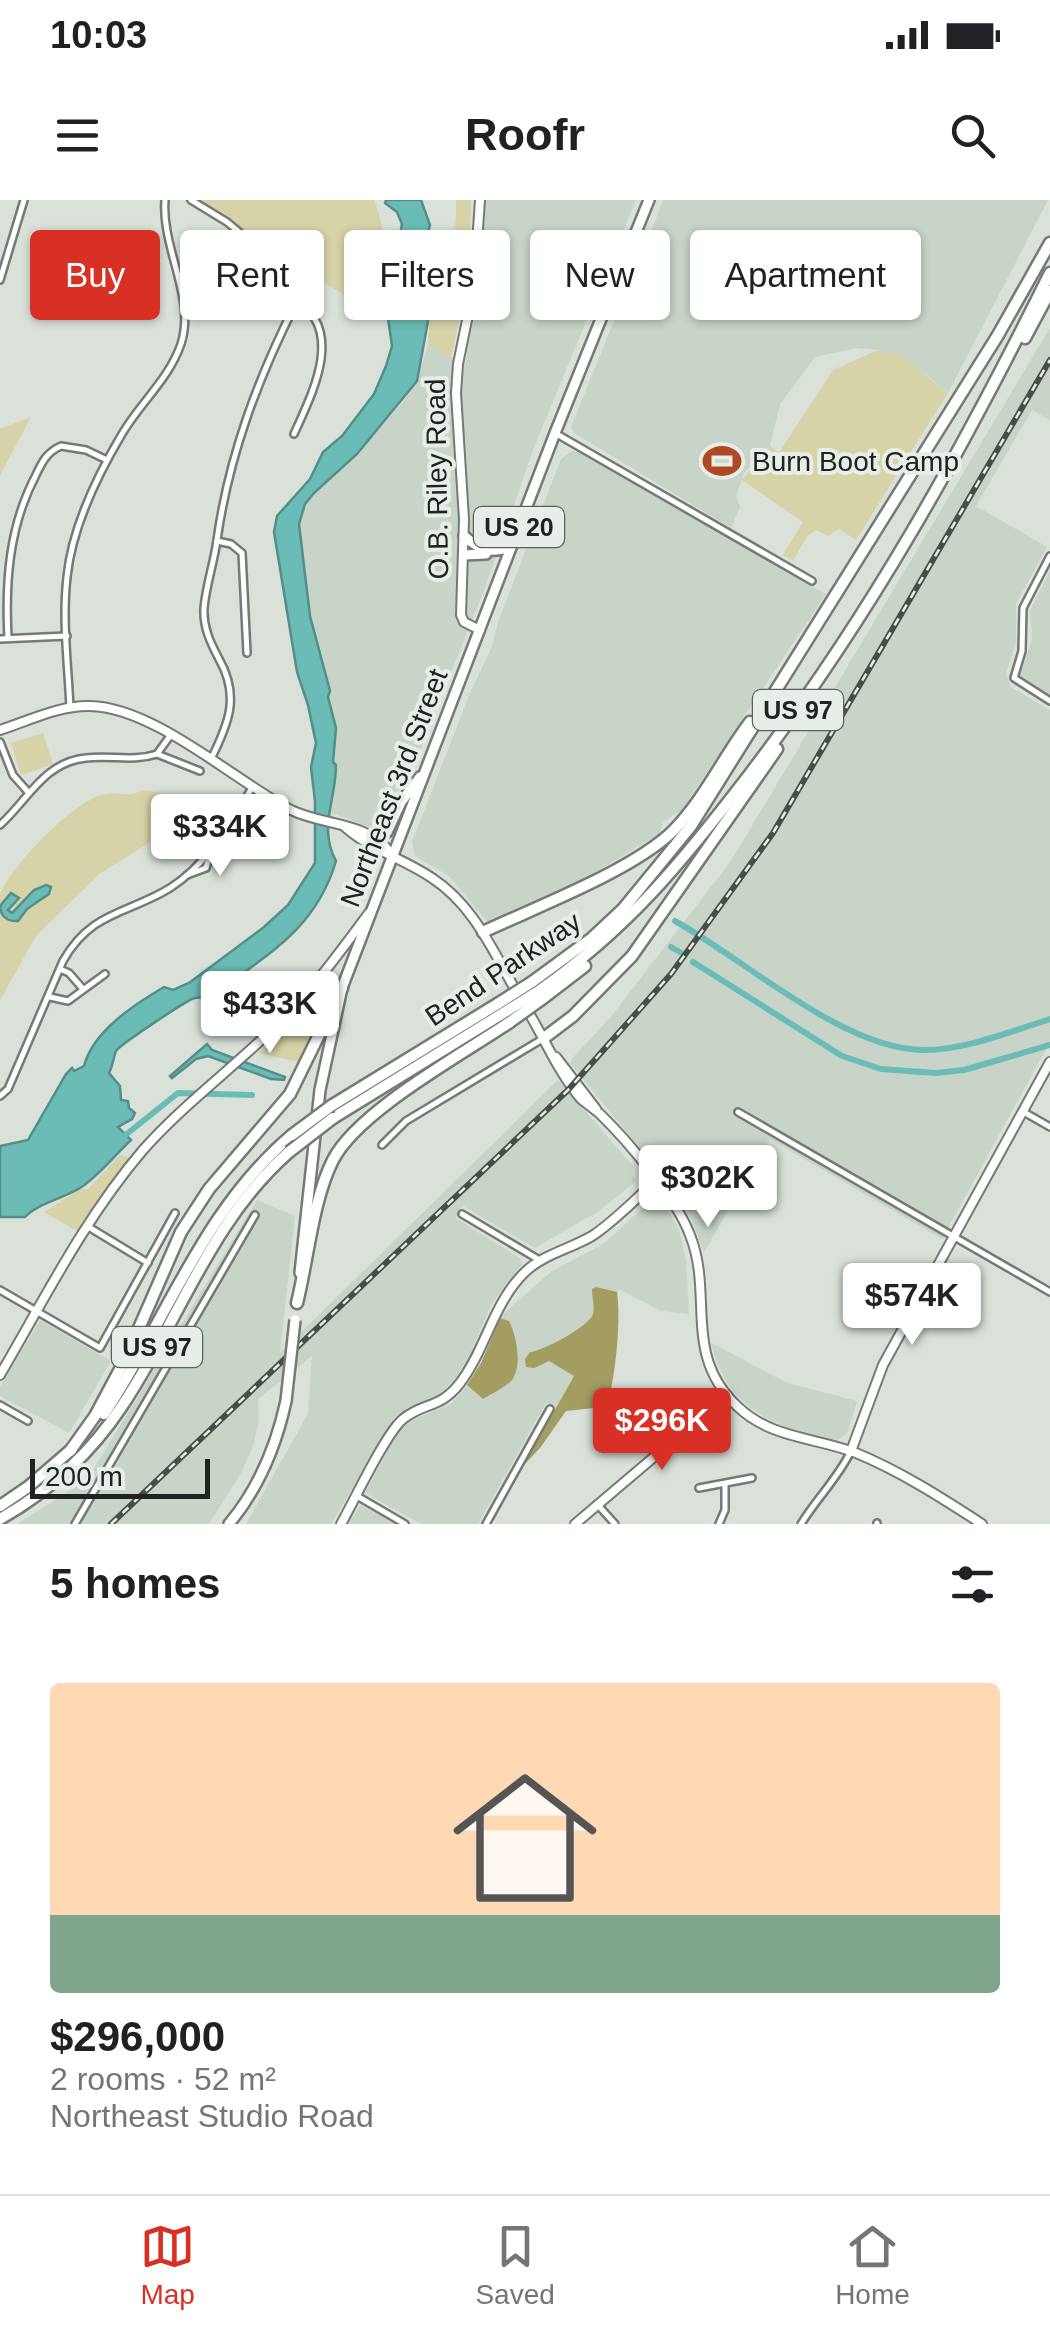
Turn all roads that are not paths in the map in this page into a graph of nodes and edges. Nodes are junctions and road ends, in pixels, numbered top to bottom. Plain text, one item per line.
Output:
1 (24, 200) edge
2 (165, 200) edge
3 (191, 200) edge
4 (480, 200) edge
5 (649, 200) edge
6 (237, 230) edge
7 (1050, 230) edge
8 (1050, 243) edge
9 (1050, 272) edge
10 (0, 280) edge
11 (1028, 284) junction
12 (1050, 290) edge
13 (288, 320) edge
14 (317, 320) edge
15 (997, 380) junction
16 (555, 433) junction
17 (294, 434) dead end
18 (108, 460) junction
19 (464, 536) junction
20 (217, 540) junction
21 (511, 547) junction
22 (498, 552) junction
23 (464, 554) junction
24 (1050, 556) edge
25 (812, 581) dead end
26 (480, 630) junction
27 (67, 636) junction
28 (4, 639) edge
29 (247, 654) dead end
30 (825, 673) junction
31 (785, 678) junction
32 (1050, 701) edge
33 (70, 708) junction
34 (0, 730) edge
35 (170, 736) junction
36 (0, 742) edge
37 (157, 754) junction
38 (211, 759) junction
39 (200, 771) dead end
40 (425, 771) junction
41 (254, 786) junction
42 (28, 792) junction
43 (0, 825) edge
44 (345, 827) junction
45 (370, 836) junction
46 (393, 856) junction
47 (370, 910) junction
48 (483, 932) junction
49 (60, 968) junction
50 (105, 974) dead end
51 (342, 988) junction
52 (83, 989) junction
53 (537, 991) junction
54 (50, 997) junction
55 (505, 1012) junction
56 (277, 1025) junction
57 (544, 1038) junction
58 (1050, 1062) edge
59 (0, 1096) edge
60 (1022, 1111) junction
61 (332, 1112) junction
62 (738, 1112) dead end
63 (1050, 1127) edge
64 (382, 1145) dead end
65 (656, 1181) junction
66 (175, 1213) dead end
67 (462, 1214) dead end
68 (255, 1215) dead end
69 (86, 1226) junction
70 (954, 1237) junction
71 (541, 1261) junction
72 (148, 1264) junction
73 (0, 1290) edge
74 (1050, 1292) edge
75 (297, 1303) junction
76 (36, 1311) junction
77 (0, 1375) edge
78 (727, 1395) junction
79 (0, 1405) edge
80 (550, 1409) dead end
81 (28, 1421) dead end
82 (70, 1451) junction
83 (852, 1451) junction
84 (752, 1478) dead end
85 (726, 1484) junction
86 (699, 1488) dead end
87 (357, 1496) junction
88 (598, 1504) junction
89 (0, 1506) edge
90 (0, 1519) edge
91 (977, 1523) edge
92 (75, 1524) edge
93 (229, 1524) edge
94 (341, 1524) edge
95 (405, 1524) edge
96 (486, 1524) edge
97 (575, 1524) edge
98 (615, 1524) edge
99 (719, 1524) edge
100 (802, 1524) edge

1 - 10 street
2 - 18 street
3 - 6 street
4 - 19 main road, O.B. Riley Road
5 - 16 main road, Northeast 3rd Street / US 20
7 - 11 highway
8 - 11 highway, Bend Parkway / US 97
9 - 15 highway, Bend Parkway / US 97
11 - 31 highway, Bend Parkway / US 97
12 - 15 highway
13 - 20 street
14 - 17 street
15 - 30 highway, Bend Parkway / US 97
16 - 21 main road, Northeast 3rd Street / US 20
16 - 25 street
18 - 27 street
18 - 28 street
19 - 22 main road
19 - 23 main road, O.B. Riley Road
20 - 29 street
20 - 38 street
21 - 22 main road
21 - 26 main road, Northeast 3rd Street / US 20
22 - 23 main road
23 - 26 main road, O.B. Riley Road
24 - 32 street
26 - 40 main road, Northeast 3rd Street / US 20
27 - 28 street
27 - 33 street
30 - 53 highway, Bend Parkway / US 97
30 - 57 highway
31 - 48 highway
31 - 53 highway, Bend Parkway / US 97
33 - 34 main road
33 - 35 main road
35 - 37 street
35 - 38 main road
36 - 42 street
37 - 39 street
37 - 42 street
38 - 41 main road
40 - 45 main road
40 - 46 main road, Northeast 3rd Street / US 20
41 - 44 main road
41 - 49 street
42 - 43 street
44 - 45 main road
44 - 46 main road
45 - 46 main road
46 - 47 main road, Northeast 3rd Street / US 20
46 - 48 main road
47 - 51 main road, Northeast 3rd Street / US 20
47 - 56 main road
48 - 57 main road
49 - 52 street
49 - 54 street
50 - 52 street
51 - 56 main road
51 - 75 main road, Northeast 3rd Street / US 20
51 - 82 highway
52 - 54 street
53 - 55 highway, Bend Parkway / US 97, bridge
53 - 55 highway, bridge
54 - 59 street
55 - 61 highway, Bend Parkway / US 97
55 - 75 highway
56 - 69 main road
57 - 64 street
57 - 65 main road
58 - 60 main road
60 - 63 street
60 - 70 main road
61 - 82 highway, Bend Parkway / US 97, bridge
61 - 90 highway, Bend Parkway / US 97, bridge
62 - 70 street
65 - 71 main road
65 - 78 main road
66 - 72 street
67 - 71 street
68 - 92 street
69 - 72 street
69 - 76 main road
70 - 74 street
70 - 83 main road
71 - 87 main road
72 - 76 street
73 - 76 street
75 - 93 main road, Northeast 3rd Street / US 20, bridge
76 - 77 main road
78 - 83 main road
78 - 88 main road
79 - 81 street
80 - 96 street
82 - 89 highway, Bend Parkway / US 97
83 - 91 main road
83 - 100 street
84 - 85 street
85 - 86 street
85 - 99 street
87 - 94 main road
87 - 95 street
88 - 97 main road
88 - 98 street

